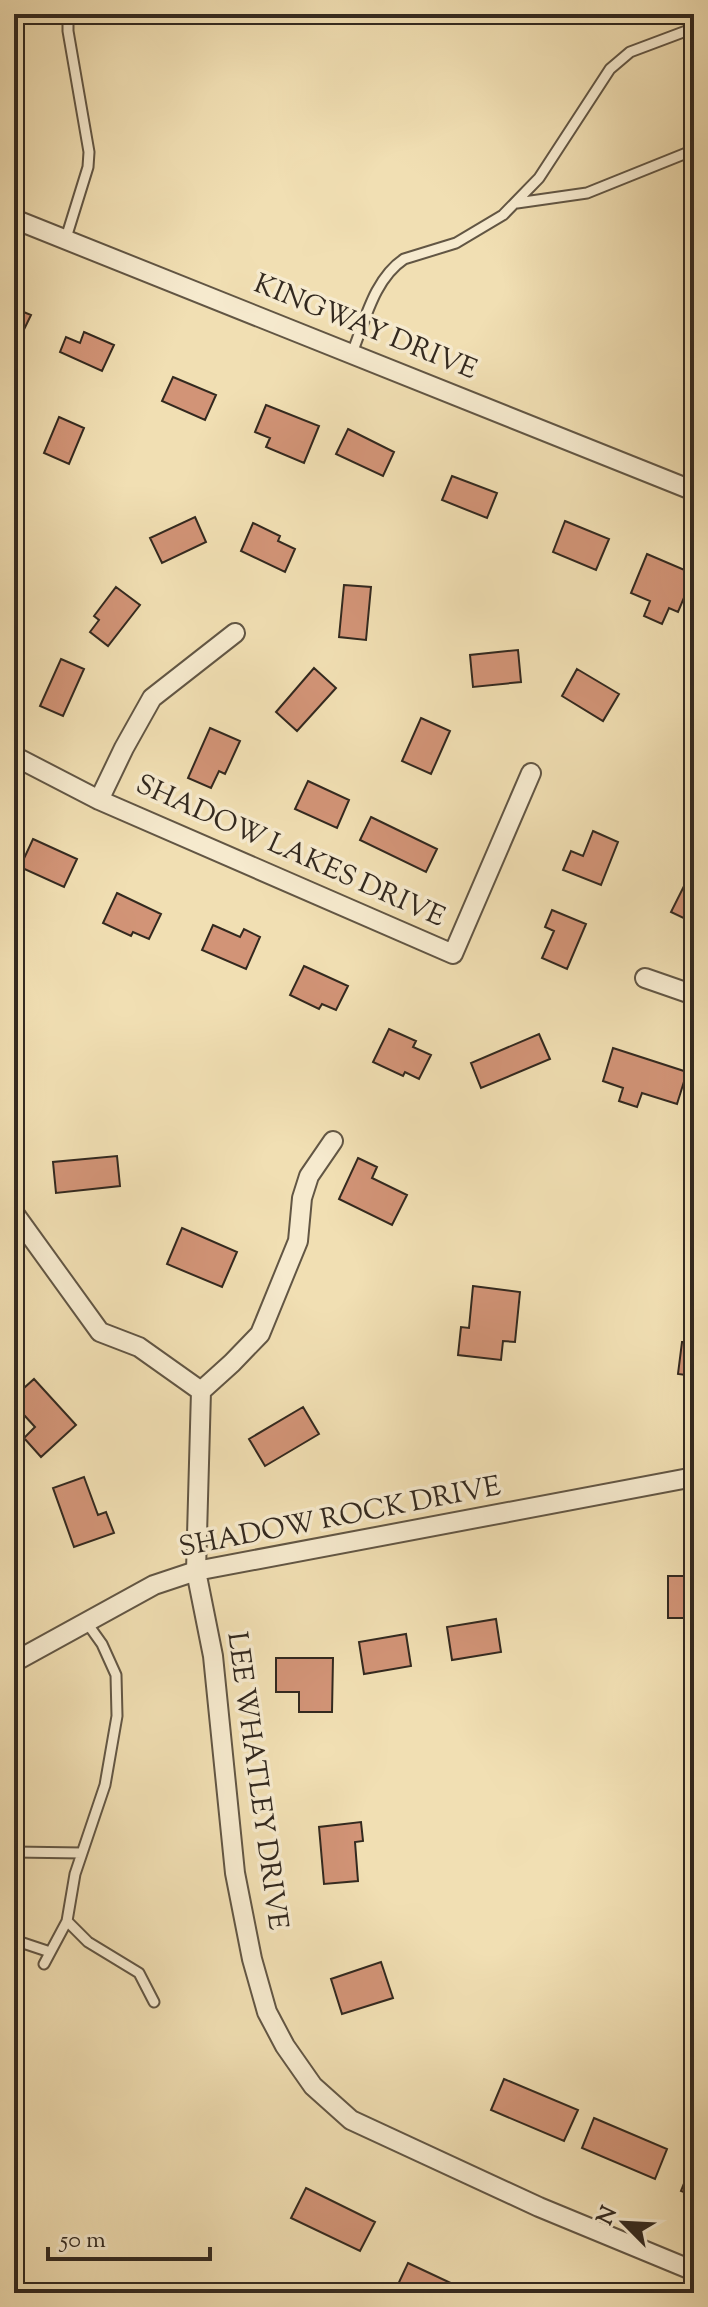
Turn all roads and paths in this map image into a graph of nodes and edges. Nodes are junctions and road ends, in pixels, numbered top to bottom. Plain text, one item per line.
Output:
1 (68, 14) edge
2 (694, 28) edge
3 (694, 150) edge
4 (517, 203) junction
5 (14, 219) edge
6 (66, 238) junction
7 (352, 353) junction
8 (694, 491) edge
9 (235, 633) dead end
10 (14, 756) edge
11 (531, 773) dead end
12 (99, 800) junction
13 (645, 978) dead end
14 (694, 995) edge
15 (333, 1141) dead end
16 (14, 1213) edge
17 (201, 1391) junction
18 (694, 1477) edge
19 (196, 1571) junction
20 (87, 1623) junction
21 (14, 1662) edge
22 (14, 1852) edge
23 (82, 1853) junction
24 (67, 1921) junction
25 (14, 1940) edge
26 (50, 1952) junction
27 (44, 1964) dead end
28 (154, 2002) dead end
29 (694, 2271) edge

1 - 6 lane
2 - 4 lane
3 - 4 lane
4 - 7 lane
5 - 6 street, KINGWAY DRIVE
6 - 7 street, KINGWAY DRIVE
7 - 8 street, KINGWAY DRIVE
9 - 12 street
10 - 12 street, SHADOW LAKES DRIVE
11 - 12 street, SHADOW LAKES DRIVE
13 - 14 street
15 - 17 street
16 - 17 street
17 - 19 street, LEE WHATLEY DRIVE
18 - 19 street, SHADOW ROCK DRIVE
19 - 20 street, SHADOW ROCK DRIVE
19 - 29 street, LEE WHATLEY DRIVE
20 - 21 street, SHADOW ROCK DRIVE
20 - 23 lane
22 - 23 lane
23 - 24 lane
24 - 26 lane
24 - 28 lane
25 - 26 lane
26 - 27 lane

